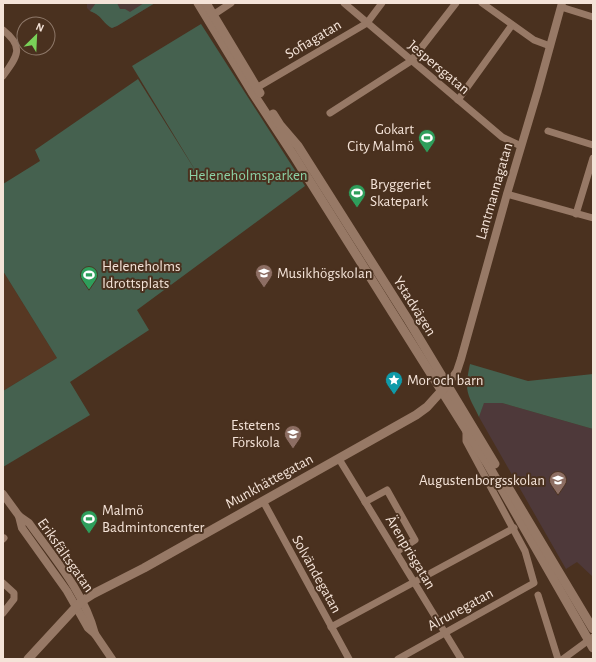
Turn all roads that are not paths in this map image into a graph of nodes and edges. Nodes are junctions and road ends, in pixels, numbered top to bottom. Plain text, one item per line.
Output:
1 (198, 3) edge
2 (206, 3) edge
3 (231, 3) edge
4 (344, 3) edge
5 (382, 3) edge
6 (456, 3) edge
7 (482, 3) edge
8 (562, 5) edge
9 (210, 17) junction
10 (592, 17) edge
11 (367, 23) junction
12 (512, 25) junction
13 (3, 30) edge
14 (550, 46) junction
15 (412, 61) junction
16 (3, 76) edge
17 (254, 90) junction
18 (458, 100) junction
19 (330, 113) dead end
20 (548, 130) dead end
21 (593, 145) edge
22 (521, 146) junction
23 (593, 158) edge
24 (507, 194) junction
25 (576, 214) junction
26 (593, 218) edge
27 (445, 387) junction
28 (466, 430) junction
29 (338, 459) junction
30 (3, 494) edge
31 (263, 501) junction
32 (365, 502) junction
33 (514, 528) junction
34 (396, 552) junction
35 (414, 582) junction
36 (3, 583) edge
37 (534, 583) joint
38 (538, 595) dead end
39 (79, 604) junction
40 (3, 613) edge
41 (331, 627) junction
42 (593, 629) edge
43 (445, 633) junction
44 (592, 642) edge
45 (28, 659) edge
46 (112, 659) edge
47 (349, 659) edge
48 (398, 659) edge
49 (461, 659) edge
50 (558, 659) edge
51 (563, 659) edge

1 - 9 main road, Ystadvägen
2 - 9 main road, Ystadvägen
3 - 9 street
4 - 11 street, Jespersgatan
5 - 11 street, Sofiagatan
6 - 15 street
7 - 12 street
8 - 10 street
8 - 14 street, Lantmannagatan
9 - 17 main road, Ystadvägen
11 - 15 street, Jespersgatan
11 - 17 street, Sofiagatan
12 - 14 street
12 - 18 street
13 - 16 street
14 - 22 street, Lantmannagatan
15 - 18 street, Jespersgatan
15 - 19 street
17 - 27 main road, Ystadvägen
18 - 22 street, Jespersgatan
20 - 21 street
22 - 24 street, Lantmannagatan
23 - 25 street
24 - 25 street
24 - 27 street, Lantmannagatan
25 - 26 street
27 - 28 main road, Ystadvägen
27 - 29 main road, Munkhättegatan
27 - 42 main road, Ystadvägen
28 - 33 street, Ystadvägen
28 - 44 main road, Ystadvägen
29 - 31 main road, Munkhättegatan
29 - 32 street, Ärenprisgatan
30 - 39 street, Eriksfältsgatan
31 - 39 main road, Munkhättegatan
31 - 41 street, Solvändegatan
32 - 34 street, Ärenprisgatan
32 - 34 street
33 - 35 street
33 - 37 street, Ystadvägen
34 - 35 street, Ärenprisgatan
35 - 41 street
35 - 43 street, Ärenprisgatan
36 - 40 street
37 - 43 street, Alrunegatan
38 - 50 street
39 - 45 main road, Munkhättegatan
39 - 46 street, Eriksfältsgatan
41 - 47 street, Solvändegatan
43 - 48 street, Alrunegatan
43 - 49 street, Ärenprisgatan
44 - 51 street

